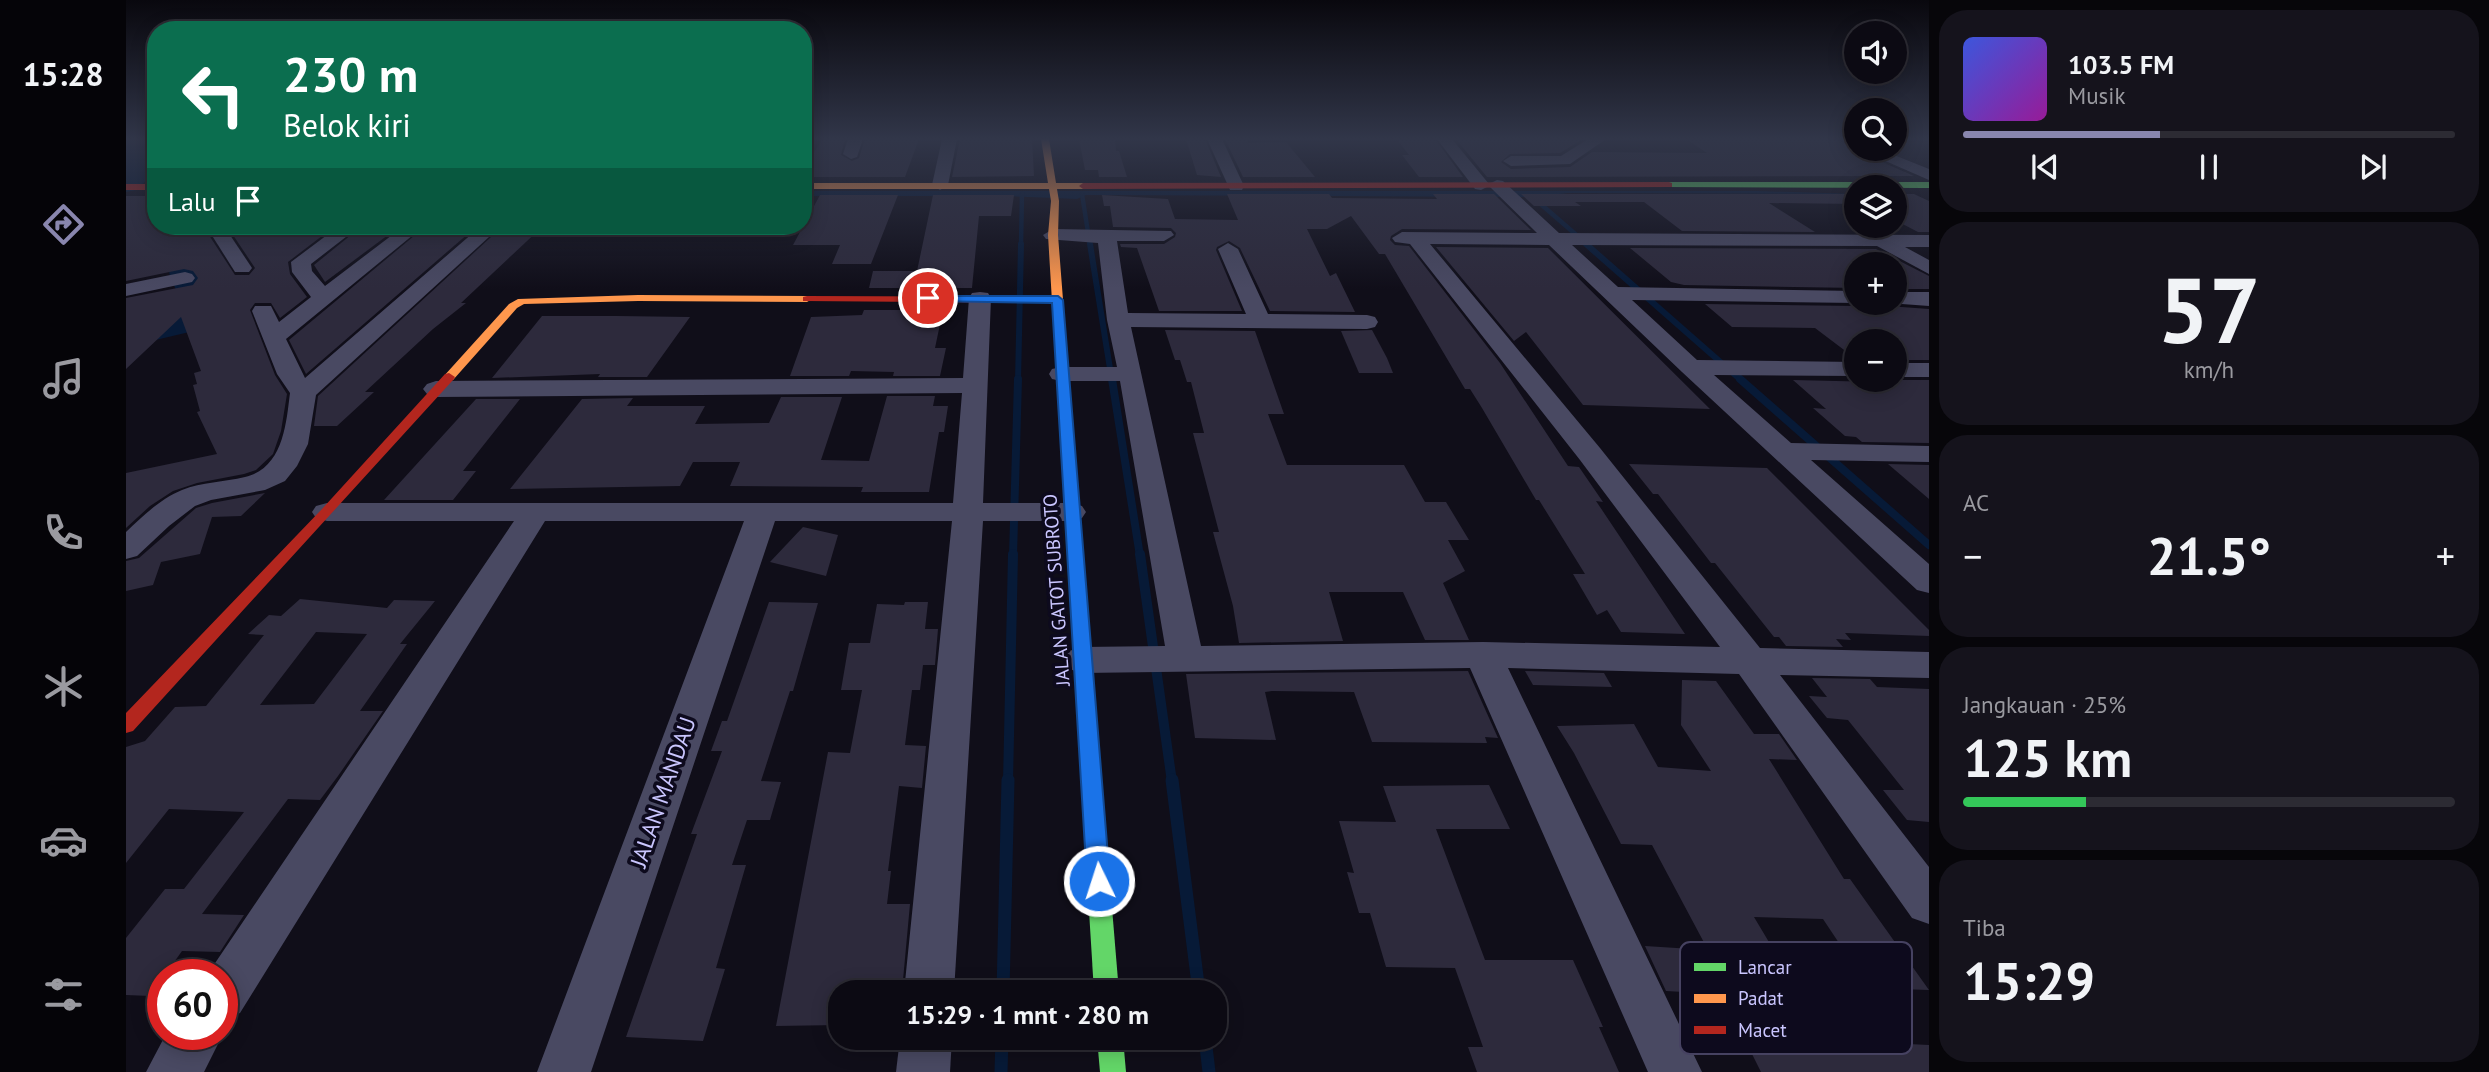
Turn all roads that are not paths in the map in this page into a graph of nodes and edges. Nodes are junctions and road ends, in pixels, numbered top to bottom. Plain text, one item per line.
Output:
1 (1005, 189) edge
2 (1053, 189) edge
3 (1144, 189) edge
4 (1502, 189) edge
5 (1053, 192) junction
6 (221, 235) edge
7 (339, 235) edge
8 (404, 235) edge
9 (482, 235) edge
10 (1053, 235) junction
11 (1164, 235) dead end
12 (1093, 236) junction
13 (1562, 237) junction
14 (1880, 241) junction
15 (1929, 241) edge
16 (1228, 249) dead end
17 (242, 268) dead end
18 (1929, 268) edge
19 (185, 278) dead end
20 (126, 290) edge
21 (1632, 293) junction
22 (1844, 297) edge
23 (992, 298) junction
24 (1907, 298) edge
25 (324, 299) junction
26 (1929, 299) edge
27 (1058, 300) junction
28 (263, 311) dead end
29 (1118, 320) junction
30 (1259, 321) junction
31 (1367, 322) dead end
32 (274, 337) junction
33 (1703, 367) junction
34 (1844, 369) edge
35 (1907, 370) edge
36 (1929, 370) edge
37 (1061, 374) junction
38 (1116, 374) junction
39 (974, 384) junction
40 (436, 389) junction
41 (303, 393) junction
42 (1807, 451) junction
43 (1929, 454) edge
44 (983, 510) junction
45 (762, 511) junction
46 (327, 512) junction
47 (535, 512) junction
48 (1071, 512) junction
49 (126, 549) edge
50 (1929, 582) edge
51 (1483, 654) junction
52 (1082, 660) junction
53 (1178, 660) junction
54 (1749, 660) junction
55 (1929, 665) edge
56 (126, 726) edge
57 (1929, 903) edge
58 (238, 971) edge
59 (930, 980) edge
60 (1106, 980) edge
61 (187, 1050) edge
62 (925, 1050) edge
63 (1111, 1050) edge
64 (173, 1072) edge
65 (564, 1072) edge
66 (923, 1072) edge
67 (1113, 1072) edge
68 (1675, 1072) edge

1 - 5 main road
2 - 5 main road, JALAN GATOT SUBROTO
3 - 5 main road
4 - 13 street
5 - 10 main road, JALAN GATOT SUBROTO
6 - 17 street
7 - 25 street
8 - 25 street
9 - 41 street
10 - 12 street
10 - 27 main road, JALAN GATOT SUBROTO
11 - 12 street
12 - 29 street
13 - 14 street
13 - 21 street
13 - 54 street
14 - 15 street
14 - 18 street
16 - 30 street
19 - 20 street
21 - 22 street
21 - 33 street
23 - 27 main road
23 - 39 street
23 - 40 main road
24 - 26 street
25 - 32 street
27 - 37 main road, JALAN GATOT SUBROTO
28 - 32 street
29 - 30 street
29 - 38 street
30 - 31 street
32 - 41 street
33 - 34 street
33 - 42 street
35 - 36 street
37 - 38 street
37 - 48 main road, JALAN GATOT SUBROTO
38 - 53 street
39 - 40 street
39 - 44 street
40 - 46 main road
41 - 49 street
42 - 43 street
42 - 50 street
44 - 45 street
44 - 48 street
44 - 59 street
45 - 47 street
45 - 65 street, JALAN MANDAU
46 - 47 street
46 - 56 main road
47 - 58 street
48 - 52 main road, JALAN GATOT SUBROTO
51 - 53 street
51 - 54 street
51 - 68 street
52 - 53 street
52 - 60 main road, JALAN GATOT SUBROTO
54 - 55 street
54 - 57 street
61 - 64 street
62 - 66 street
63 - 67 main road

